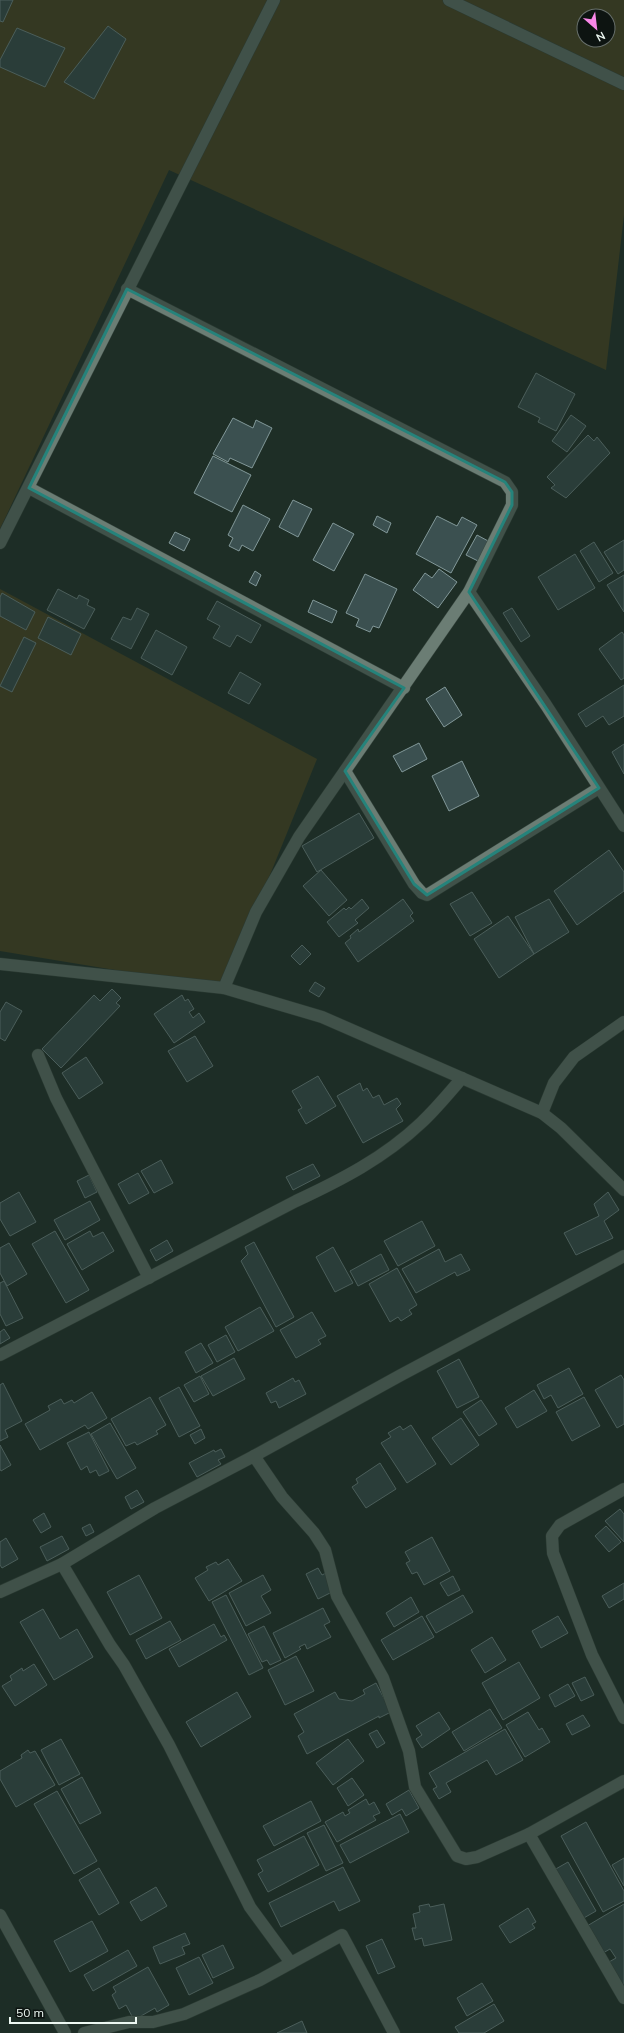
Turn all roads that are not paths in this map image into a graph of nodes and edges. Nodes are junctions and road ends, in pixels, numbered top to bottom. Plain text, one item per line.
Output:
1 (274, 0) edge
2 (449, 0) edge
3 (624, 84) edge
4 (127, 289) junction
5 (29, 488) junction
6 (0, 543) edge
7 (469, 592) junction
8 (404, 688) junction
9 (345, 771) junction
10 (600, 788) junction
11 (624, 826) edge
12 (0, 964) edge
13 (224, 988) junction
14 (624, 1022) edge
15 (38, 1055) dead end
16 (462, 1078) junction
17 (542, 1113) junction
18 (624, 1190) edge
19 (624, 1256) edge
20 (149, 1278) junction
21 (0, 1355) edge
22 (254, 1456) junction
23 (624, 1489) edge
24 (62, 1564) junction
25 (0, 1592) edge
26 (624, 1718) edge
27 (624, 1781) edge
28 (529, 1834) junction
29 (0, 1915) edge
30 (291, 1963) junction
31 (624, 1998) edge
32 (65, 2033) edge
33 (84, 2033) edge
34 (394, 2033) edge

1 - 4 street
2 - 3 street
4 - 5 street
4 - 7 street
5 - 6 street
5 - 8 street
7 - 8 street
7 - 10 street
8 - 9 street
9 - 10 street
9 - 13 street
10 - 11 street
12 - 13 street
13 - 16 street
14 - 17 street
15 - 20 street
16 - 17 street
16 - 20 street
17 - 18 street
19 - 22 street
20 - 21 street
22 - 24 street
22 - 28 street
23 - 26 street
24 - 25 street
24 - 30 street
27 - 28 street
28 - 31 street
29 - 32 street
30 - 33 street
30 - 34 street

